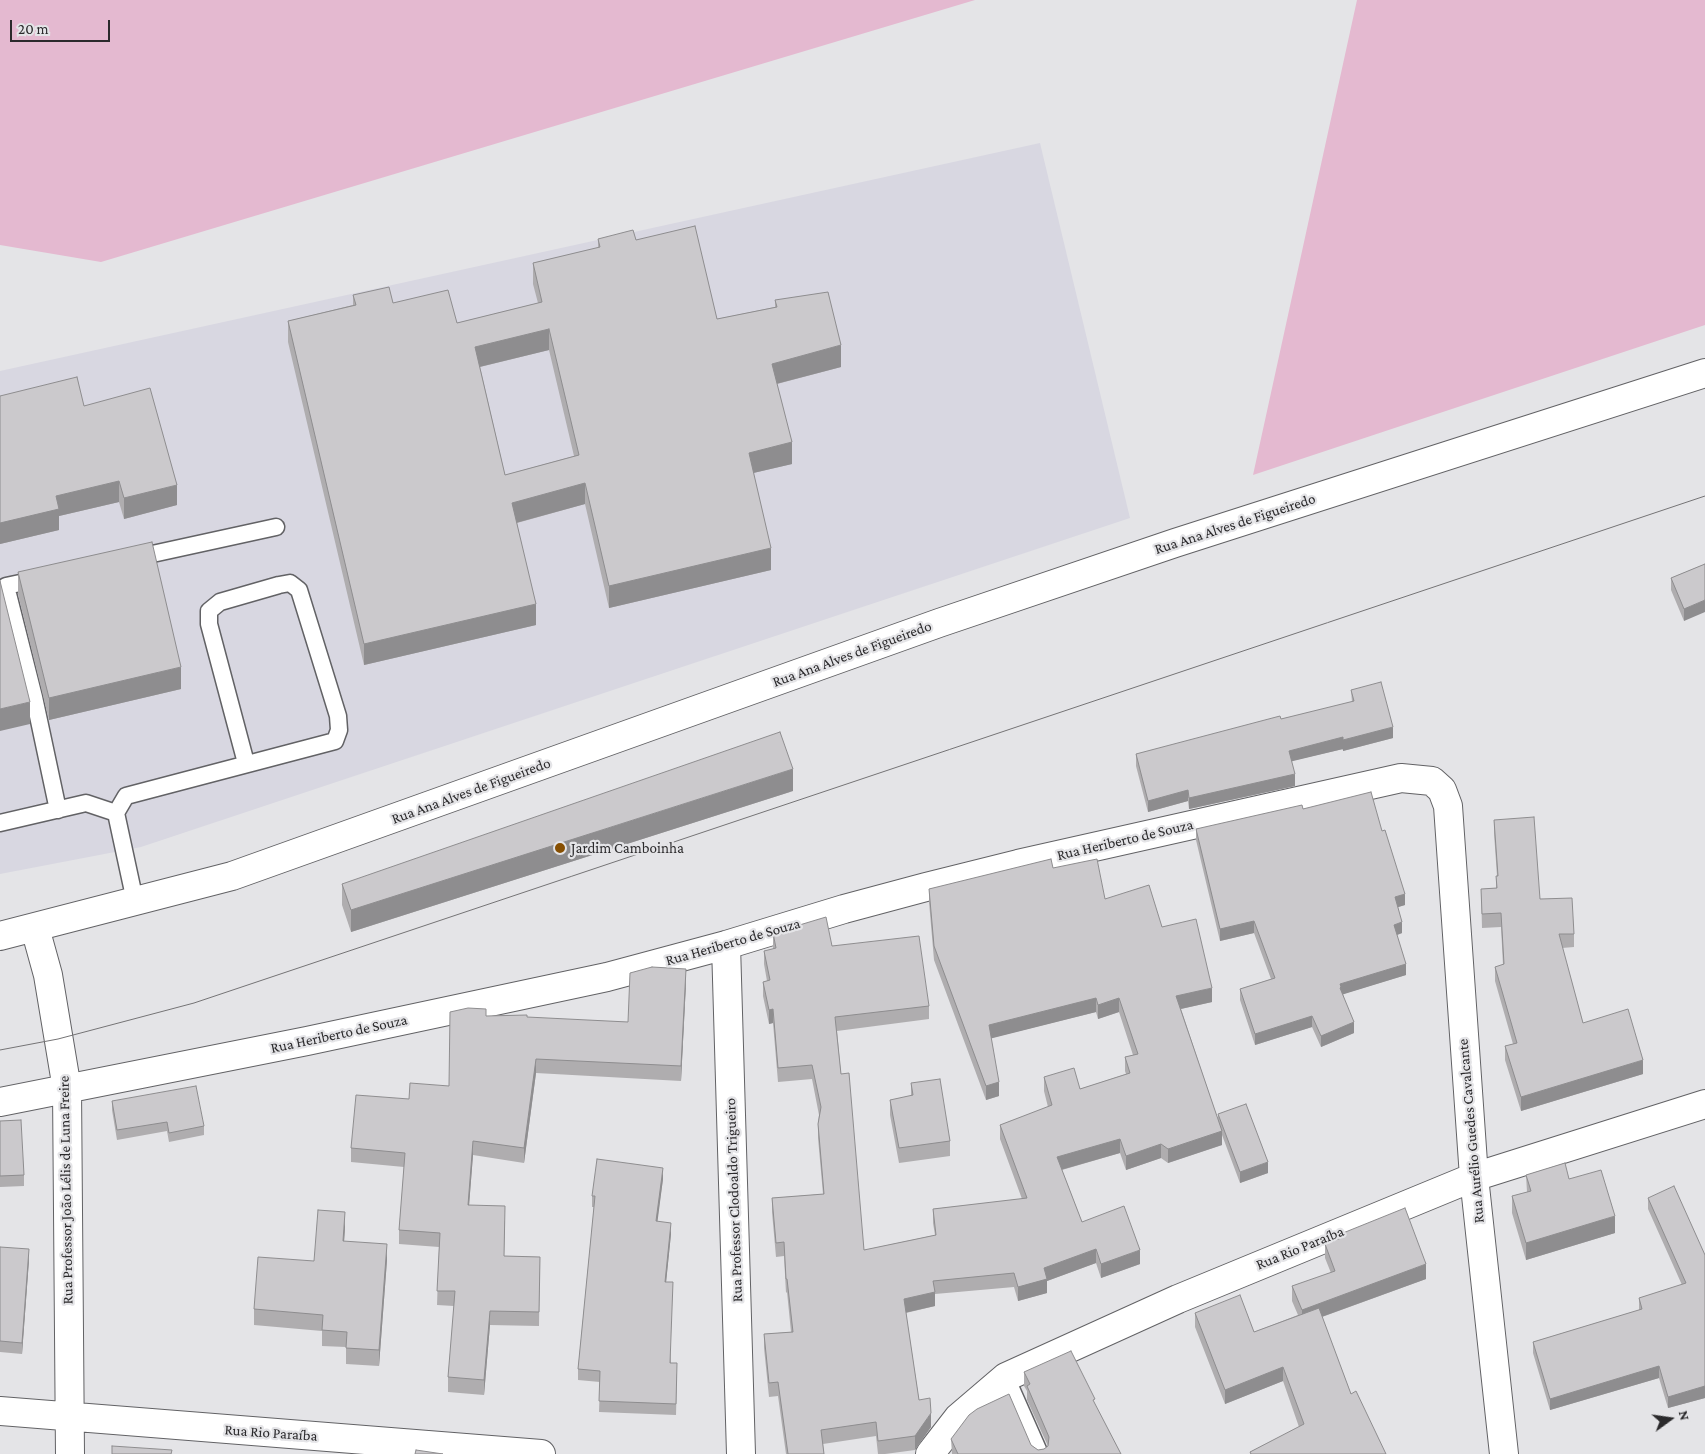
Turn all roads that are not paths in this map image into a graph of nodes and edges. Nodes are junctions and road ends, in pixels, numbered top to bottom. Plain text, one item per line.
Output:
1 (1705, 374) edge
2 (276, 526) dead end
3 (122, 561) edge
4 (54, 576) edge
5 (246, 764) junction
6 (1448, 806) joint
7 (58, 810) junction
8 (116, 813) junction
9 (0, 823) edge
10 (134, 901) junction
11 (35, 928) junction
12 (0, 936) edge
13 (726, 945) junction
14 (67, 1089) junction
15 (0, 1102) edge
16 (1705, 1104) edge
17 (1474, 1177) junction
18 (1006, 1377) junction
19 (0, 1411) edge
20 (70, 1418) junction
21 (70, 1454) edge
22 (542, 1454) edge
23 (741, 1454) edge
24 (930, 1454) edge
25 (1040, 1454) edge
26 (1504, 1454) edge

1 - 10 street, Rua Ana Alves de Figueiredo
2 - 3 lane
4 - 7 lane
5 - 5 lane
5 - 8 lane
6 - 13 street, Rua Heriberto de Souza
6 - 17 street, Rua Aurélio Guedes Cavalcante
7 - 8 lane
7 - 9 lane
8 - 10 lane
10 - 11 street, Rua Ana Alves de Figueiredo
11 - 12 street, Rua Ana Alves de Figueiredo
11 - 14 street, Rua Professor João Lélis de Luna Freire
13 - 14 street, Rua Heriberto de Souza
13 - 23 street, Rua Professor Clodoaldo Trigueiro
14 - 15 street, Rua Heriberto de Souza
14 - 20 street, Rua Professor João Lélis de Luna Freire
16 - 17 street, Rua Rio Paraíba
17 - 18 street, Rua Rio Paraíba
17 - 26 street, Rua Aurélio Guedes Cavalcante
18 - 24 street, Rua Rio Paraíba
18 - 25 lane
19 - 20 street, Rua Rio Paraíba
20 - 21 street, Rua Professor João Lélis de Luna Freire
20 - 22 street, Rua Rio Paraíba

